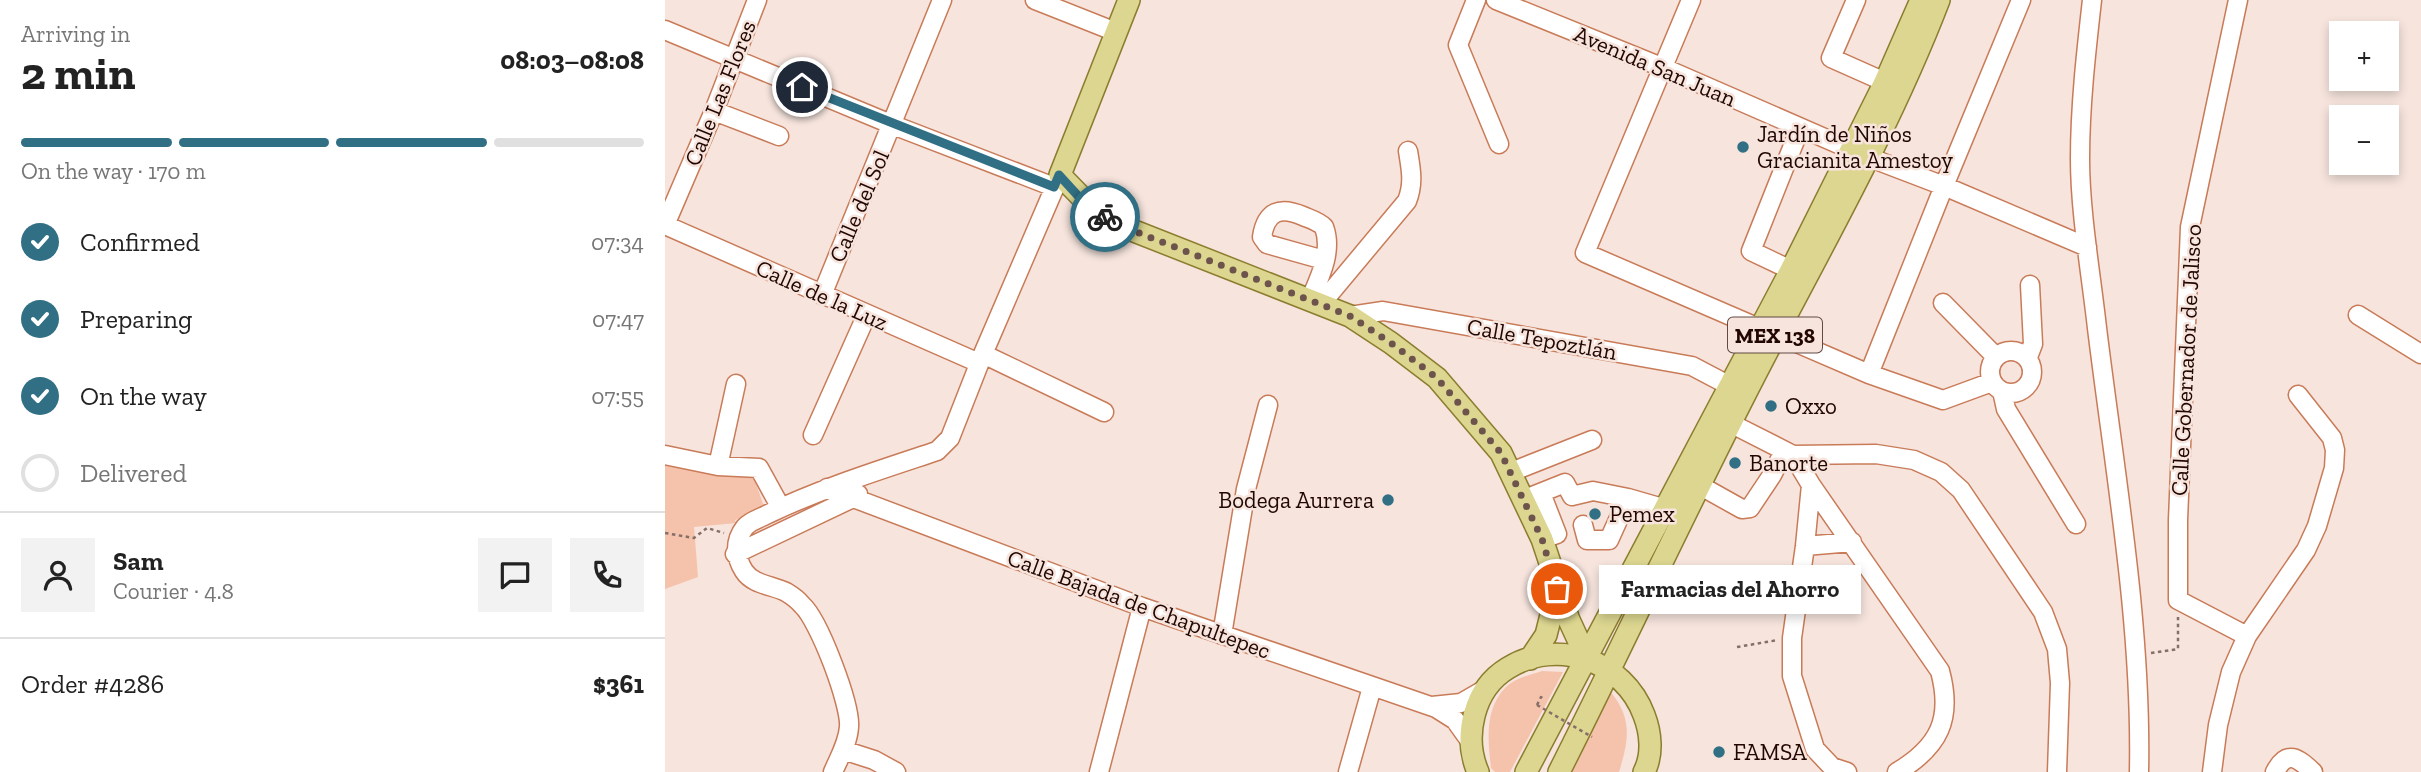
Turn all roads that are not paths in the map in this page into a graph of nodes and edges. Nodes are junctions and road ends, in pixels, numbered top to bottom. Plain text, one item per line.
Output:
1 (757, 0) edge
2 (942, 0) edge
3 (1035, 0) edge
4 (1129, 0) edge
5 (1476, 0) edge
6 (1496, 0) edge
7 (1691, 0) edge
8 (1856, 0) edge
9 (1921, 0) edge
10 (1939, 0) edge
11 (2021, 0) edge
12 (2092, 0) edge
13 (2238, 0) edge
14 (665, 30) edge
15 (1116, 32) junction
16 (734, 58) junction
17 (1664, 68) junction
18 (1885, 82) junction
19 (714, 111) junction
20 (893, 125) junction
21 (1800, 128) junction
22 (779, 135) dead end
23 (1499, 144) dead end
24 (1408, 151) dead end
25 (1860, 153) junction
26 (1057, 181) junction
27 (1944, 186) junction
28 (665, 225) edge
29 (2087, 247) junction
30 (1324, 260) dead end
31 (1791, 270) junction
32 (2030, 285) dead end
33 (822, 295) junction
34 (1315, 302) junction
35 (1943, 303) dead end
36 (867, 314) junction
37 (2358, 315) dead end
38 (1350, 316) junction
39 (1768, 332) junction
40 (2421, 354) edge
41 (1996, 356) junction
42 (2028, 358) junction
43 (981, 359) junction
44 (1869, 374) junction
45 (736, 384) dead end
46 (1730, 386) junction
47 (1997, 387) junction
48 (2298, 395) dead end
49 (1268, 405) dead end
50 (1104, 411) dead end
51 (1730, 423) junction
52 (813, 435) dead end
53 (1591, 440) dead end
54 (1789, 453) junction
55 (665, 455) edge
56 (718, 466) junction
57 (879, 470) junction
58 (1511, 472) junction
59 (1699, 485) junction
60 (1811, 485) junction
61 (827, 488) junction
62 (1533, 496) junction
63 (1572, 496) junction
64 (855, 497) junction
65 (1628, 498) junction
66 (781, 508) junction
67 (1666, 509) junction
68 (2076, 524) dead end
69 (1583, 525) junction
70 (1550, 536) junction
71 (1852, 542) junction
72 (1805, 545) junction
73 (736, 554) junction
74 (1557, 589) junction
75 (1142, 607) junction
76 (1569, 620) junction
77 (1606, 622) junction
78 (1631, 623) junction
79 (1222, 635) junction
80 (2247, 636) junction
81 (1530, 659) junction
82 (1587, 659) junction
83 (1611, 670) junction
84 (1372, 687) junction
85 (1488, 687) junction
86 (1425, 705) junction
87 (1641, 708) junction
88 (1470, 741) junction
89 (843, 750) junction
90 (1646, 771) edge
91 (833, 772) edge
92 (896, 772) edge
93 (1099, 772) edge
94 (1348, 772) edge
95 (1478, 772) edge
96 (1526, 772) edge
97 (1559, 772) edge
98 (1847, 772) edge
99 (1897, 772) edge
100 (2057, 772) edge
101 (2139, 772) edge
102 (2212, 772) edge
103 (2275, 772) edge
104 (2313, 772) edge

1 - 16 street, Calle Las Flores
2 - 20 street, Calle del Sol
3 - 15 street
4 - 15 main road
5 - 23 street
6 - 17 street, Avenida San Juan
7 - 17 street
8 - 18 street
9 - 18 main road, MEX 138
10 - 25 main road, MEX 138
11 - 27 street
12 - 29 street
13 - 80 street, Calle Gobernador de Jalisco
14 - 16 street
15 - 26 main road
16 - 19 street, Calle Las Flores
16 - 20 street
17 - 21 street, Avenida San Juan
17 - 39 street
18 - 25 main road, MEX 138
19 - 22 street
19 - 28 street, Calle Las Flores
20 - 26 street
20 - 33 street, Calle del Sol
21 - 25 street, Avenida San Juan
21 - 31 street
24 - 34 street
25 - 27 street, Avenida San Juan
25 - 31 main road, MEX 138
25 - 39 main road, MEX 138
26 - 34 main road
26 - 43 street
27 - 29 street, Avenida San Juan
27 - 44 street
28 - 33 street, Calle de la Luz
29 - 101 street
30 - 34 street
31 - 39 main road, MEX 138
32 - 42 street
33 - 36 street, Calle de la Luz
34 - 38 main road
35 - 41 street
36 - 43 street, Calle de la Luz
36 - 52 street
37 - 40 street
38 - 46 street, Calle Tepoztlán
38 - 58 main road
39 - 44 street
39 - 46 main road, MEX 138
39 - 51 main road, MEX 138
41 - 42 street
41 - 47 street
42 - 47 street
43 - 50 street, Calle de la Luz
43 - 57 street
44 - 47 street
45 - 56 street
46 - 67 main road, MEX 138
47 - 68 street
48 - 80 street
49 - 79 street
51 - 54 street
51 - 59 main road, MEX 138
53 - 58 street
54 - 59 street
54 - 60 street
54 - 100 street
55 - 56 street
56 - 66 street
57 - 61 street
57 - 64 street
58 - 62 main road
59 - 78 main road, MEX 138
60 - 71 street
60 - 72 street
61 - 64 street, Calle Bajada de Chapultepec
61 - 66 street
62 - 63 street
62 - 70 main road
63 - 65 street
63 - 69 street
64 - 73 street
64 - 75 street, Calle Bajada de Chapultepec
65 - 67 street
65 - 69 street
66 - 73 street
67 - 77 main road, MEX 138
69 - 70 street
70 - 74 main road
71 - 72 street
71 - 99 street
72 - 98 street
73 - 89 street
74 - 76 main road
74 - 81 main road
75 - 79 street, Calle Bajada de Chapultepec
75 - 93 street
76 - 77 main road
76 - 82 main road
77 - 82 main road, MEX 138
78 - 83 main road, MEX 138
78 - 87 main road
79 - 84 street, Calle Bajada de Chapultepec
80 - 102 street
81 - 82 main road
81 - 85 main road
82 - 83 main road
82 - 96 main road, MEX 138
83 - 87 main road
83 - 97 main road, MEX 138
84 - 86 street, Calle Bajada de Chapultepec
84 - 94 street
85 - 86 street, Calle Bajada de Chapultepec
85 - 88 main road
86 - 88 street, Calle Bajada de Chapultepec
87 - 90 main road
88 - 95 main road
89 - 91 street
89 - 92 street
103 - 104 street

